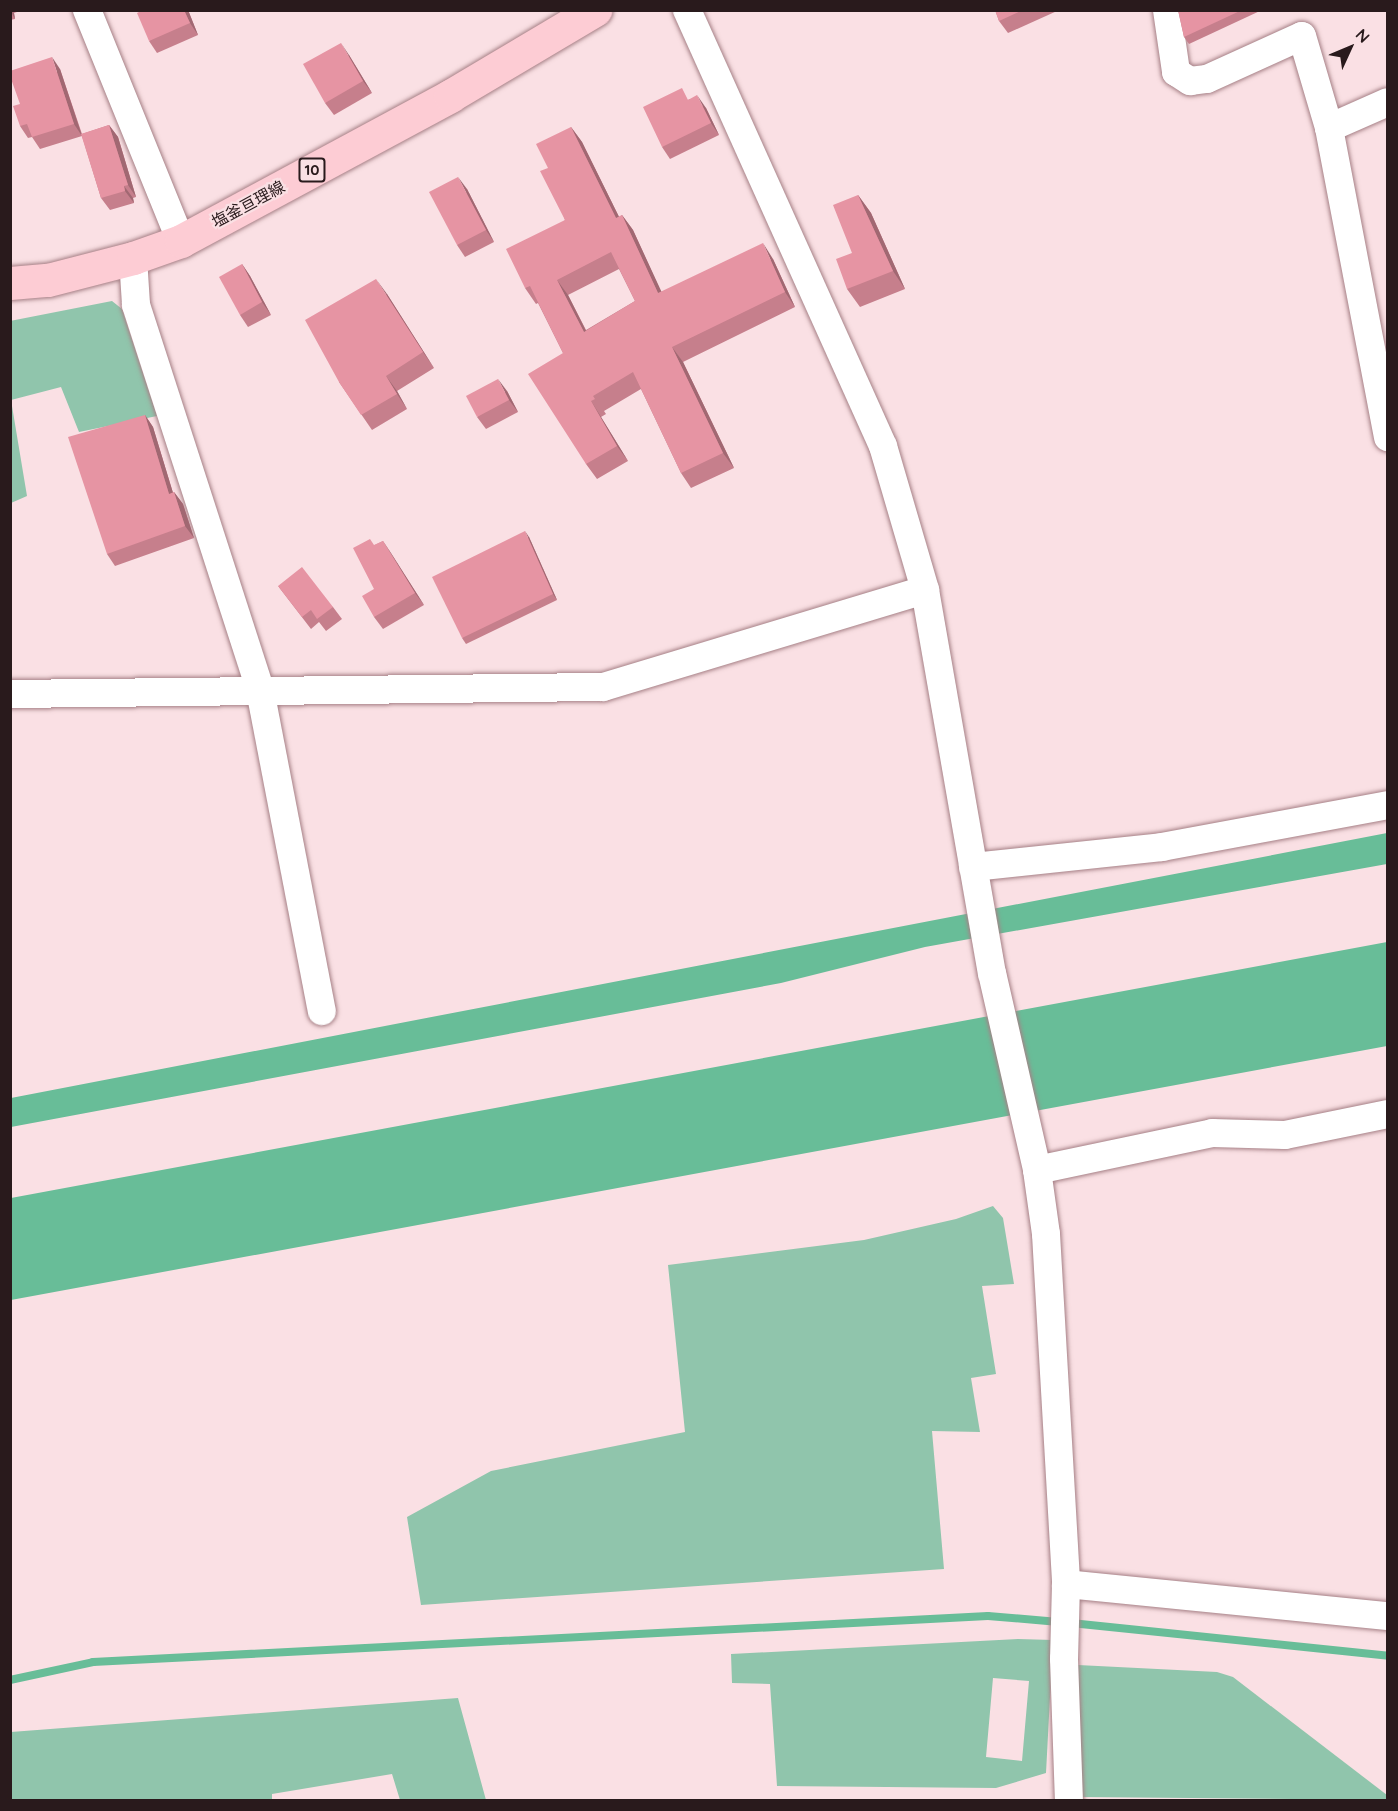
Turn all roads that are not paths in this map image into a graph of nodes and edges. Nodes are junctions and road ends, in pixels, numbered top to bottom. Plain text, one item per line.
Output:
1 (87, 10) edge
2 (595, 10) edge
3 (687, 10) edge
4 (1167, 10) edge
5 (1388, 102) edge
6 (1329, 128) junction
7 (181, 241) junction
8 (133, 258) junction
9 (10, 283) edge
10 (1388, 437) edge
11 (925, 590) junction
12 (260, 690) junction
13 (10, 694) edge
14 (1388, 806) edge
15 (974, 872) junction
16 (322, 1011) dead end
17 (1388, 1114) edge
18 (1037, 1170) junction
19 (1066, 1592) junction
20 (1388, 1617) edge
21 (1070, 1800) edge

1 - 7 street
2 - 7 main road, 塩釜亘理線 / 10
3 - 11 street
4 - 6 street
5 - 6 street
6 - 10 street
7 - 8 main road, 塩釜亘理線 / 10
8 - 9 main road, 塩釜亘理線 / 10
8 - 12 street
11 - 12 street
11 - 15 street
12 - 13 street
12 - 16 street
14 - 15 street
15 - 18 street
17 - 18 street
18 - 19 street
19 - 20 street
19 - 21 street

